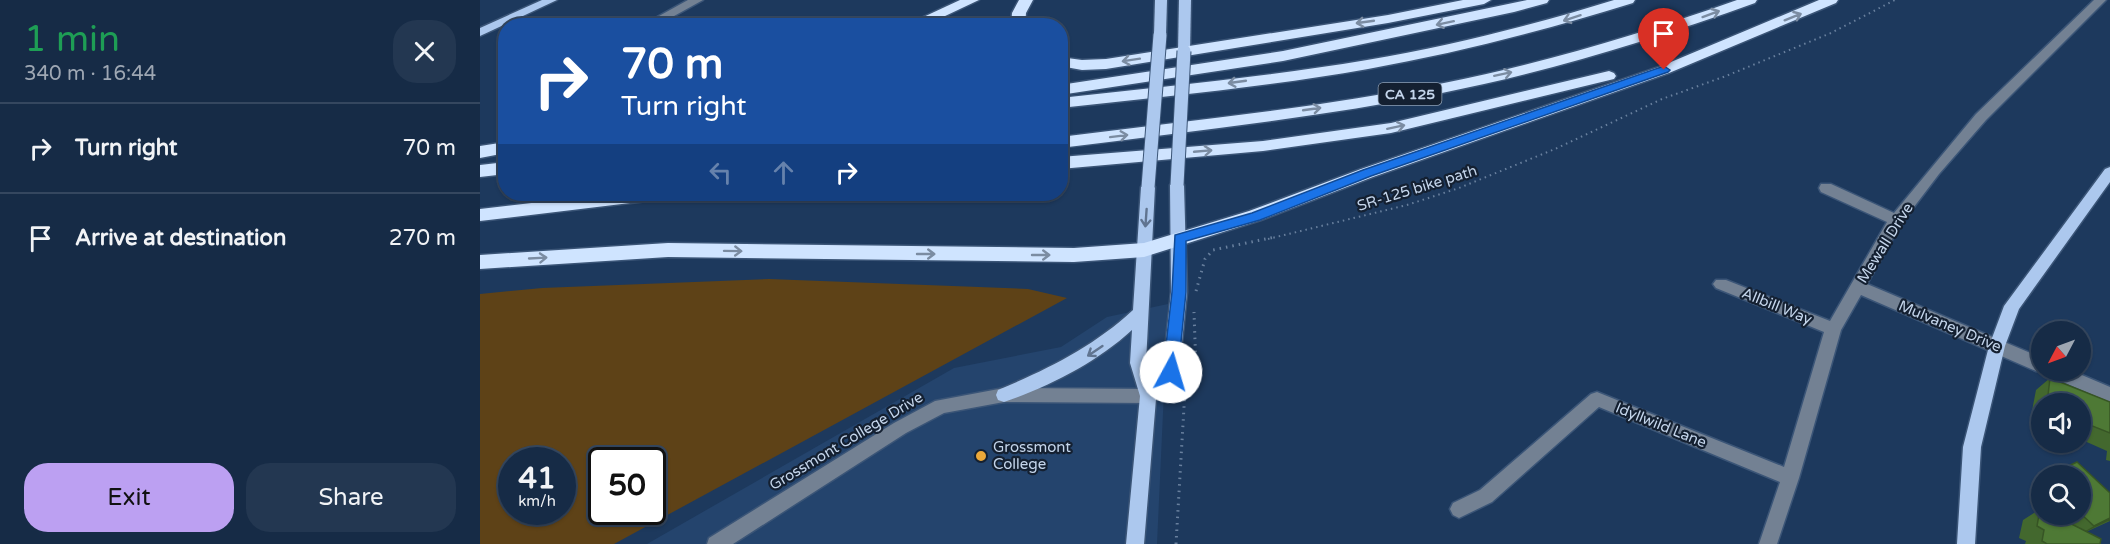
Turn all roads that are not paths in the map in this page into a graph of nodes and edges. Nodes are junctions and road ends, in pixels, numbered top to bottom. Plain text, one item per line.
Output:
1 (551, 0) edge
2 (697, 0) edge
3 (972, 0) edge
4 (1026, 0) edge
5 (1161, 0) edge
6 (1185, 0) edge
7 (1484, 0) edge
8 (1542, 0) edge
9 (1628, 0) edge
10 (1750, 0) edge
11 (1832, 0) edge
12 (2100, 0) edge
13 (511, 18) edge
14 (662, 18) edge
15 (930, 18) edge
16 (1019, 18) edge
17 (498, 24) edge
18 (480, 32) edge
19 (1720, 47) junction
20 (1068, 62) edge
21 (1068, 89) edge
22 (1068, 102) edge
23 (1068, 142) edge
24 (498, 149) edge
25 (480, 152) edge
26 (1068, 161) edge
27 (498, 169) edge
28 (480, 171) edge
29 (2110, 172) edge
30 (1826, 188) dead end
31 (597, 201) edge
32 (480, 215) edge
33 (1896, 220) junction
34 (1179, 238) junction
35 (1144, 250) junction
36 (480, 262) edge
37 (1721, 284) dead end
38 (1857, 287) junction
39 (1140, 313) junction
40 (1833, 329) junction
41 (1997, 346) junction
42 (2031, 361) edge
43 (2079, 381) edge
44 (2110, 394) edge
45 (1004, 395) junction
46 (1148, 396) junction
47 (1790, 478) junction
48 (1459, 509) dead end
49 (716, 544) edge
50 (1135, 544) edge
51 (1768, 544) edge
52 (1966, 544) edge

1 - 13 main road
2 - 14 street
3 - 15 highway
4 - 16 highway
5 -> 35 main road, bridge
6 - 34 main road, bridge
7 -> 20 highway
8 -> 21 highway
9 -> 22 highway, CA 125
23 -> 10 highway, CA 125
19 -> 11 highway
12 - 33 street, Mewall Drive
17 - 18 main road
26 -> 19 highway
19 - 34 highway
24 - 25 highway
27 - 28 highway
29 - 41 main road
30 - 33 street
31 - 32 highway
33 - 38 street, Mewall Drive
34 - 35 highway
34 - 46 main road
36 -> 35 highway
35 - 39 main road
37 - 40 street, Allbill Way
38 - 40 street, Mewall Drive
38 - 41 street, Mulvaney Drive
39 -> 45 main road
39 - 46 main road
40 - 47 street, Mewall Drive
41 - 42 street, Mulvaney Drive
41 - 52 main road
43 - 44 street
45 - 46 street, Grossmont College Drive
45 - 49 street, Grossmont College Drive
46 - 50 main road
47 - 48 street, Idyllwild Lane
47 - 51 street, Mewall Drive

